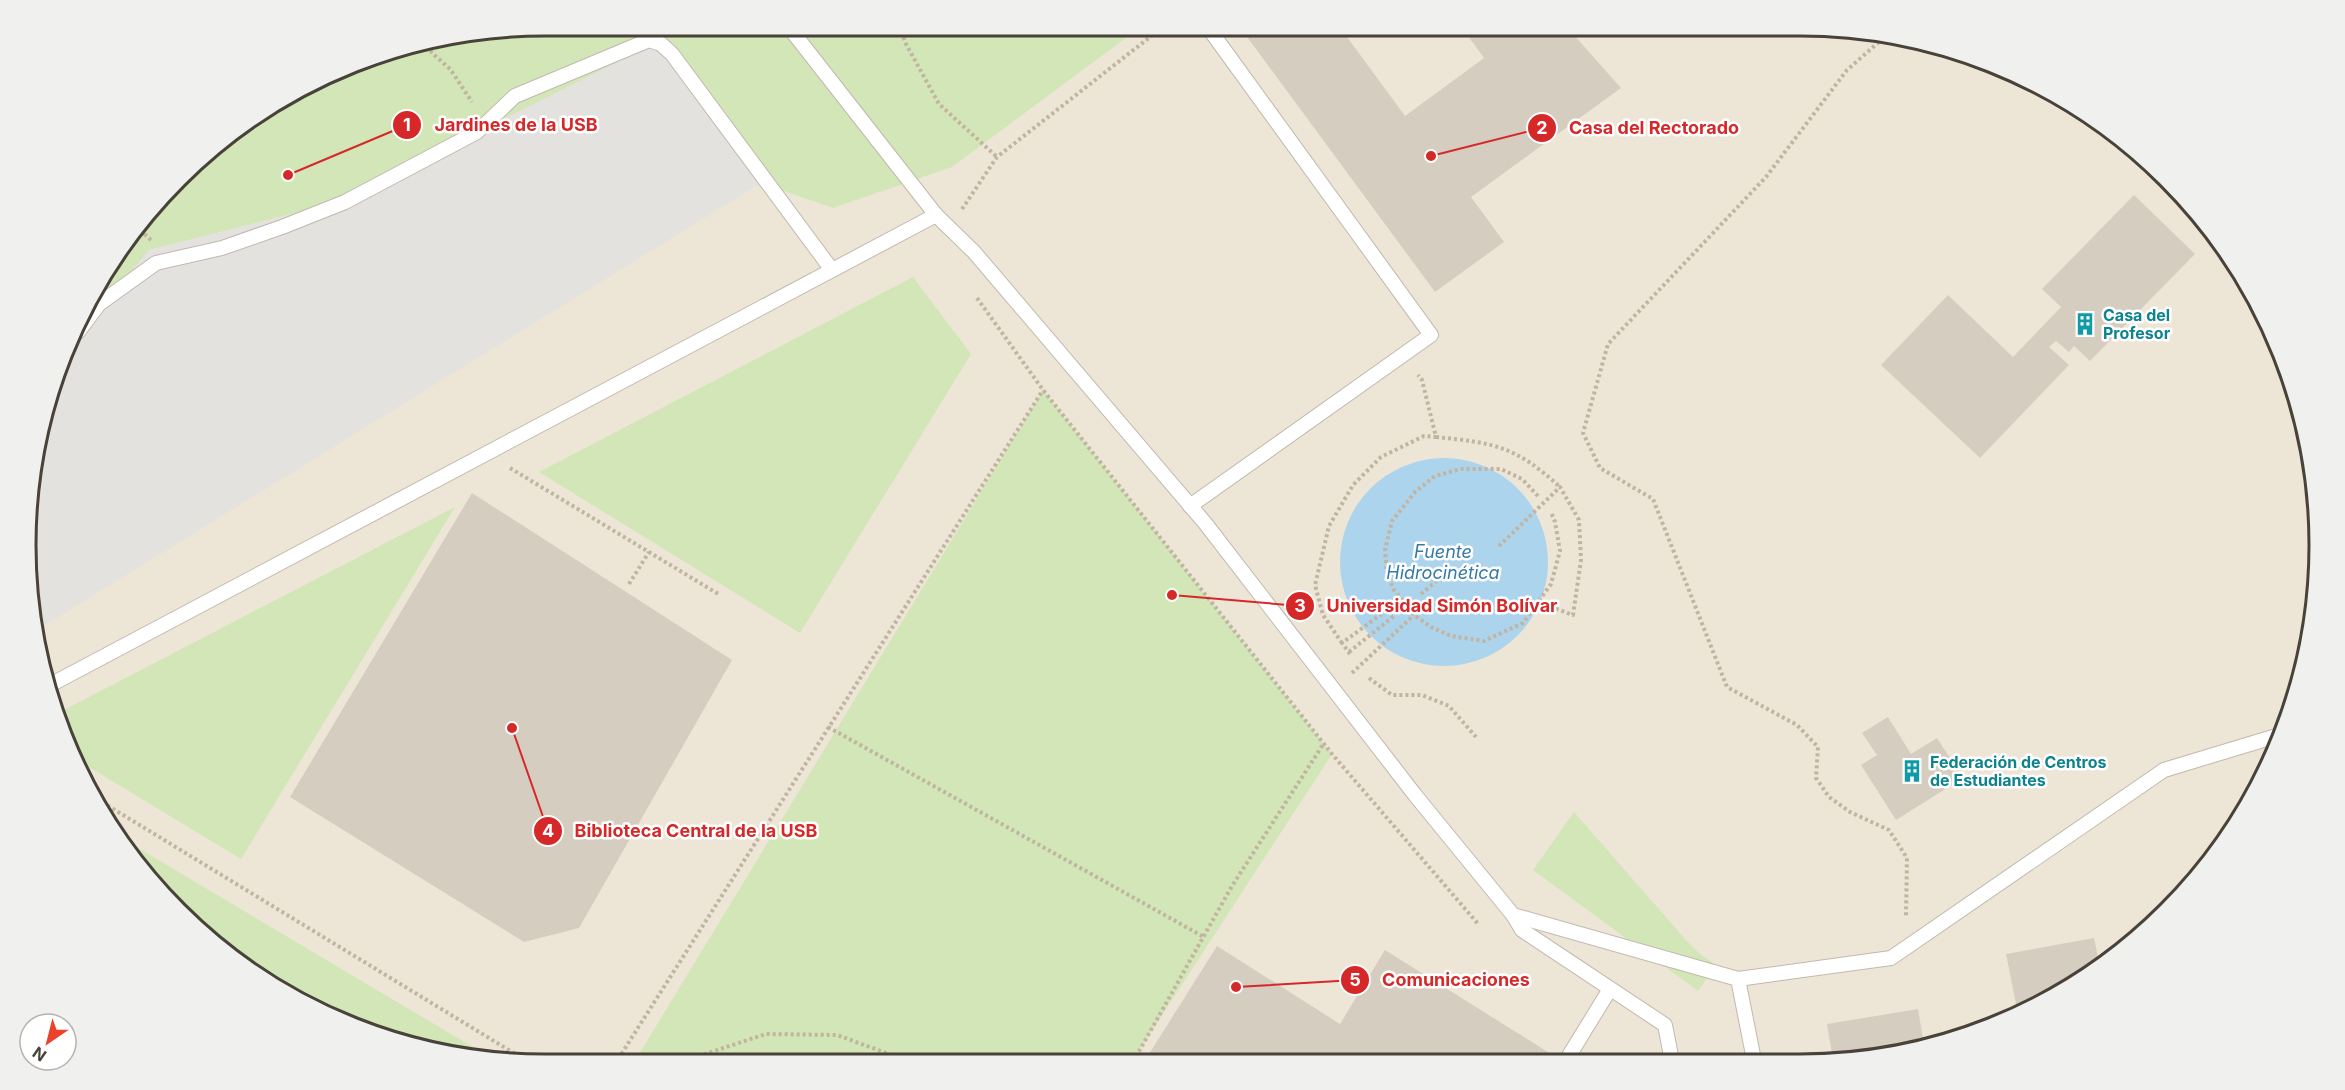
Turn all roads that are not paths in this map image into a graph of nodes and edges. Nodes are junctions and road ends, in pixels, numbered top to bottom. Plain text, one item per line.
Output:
1 (797, 36) edge
2 (1214, 36) edge
3 (936, 215) junction
4 (832, 270) junction
5 (90, 315) edge
6 (1190, 506) junction
7 (55, 682) edge
8 (2271, 738) edge
9 (1513, 915) junction
10 (1738, 979) junction
11 (1610, 989) junction
12 (1570, 1054) edge
13 (1671, 1054) edge
14 (1753, 1054) edge

1 - 3 lane
2 - 6 lane
3 - 4 lane
3 - 6 lane
4 - 5 lane
4 - 7 lane
6 - 9 lane
8 - 10 lane
9 - 10 lane
9 - 11 lane
10 - 14 lane
11 - 12 lane
11 - 13 lane

